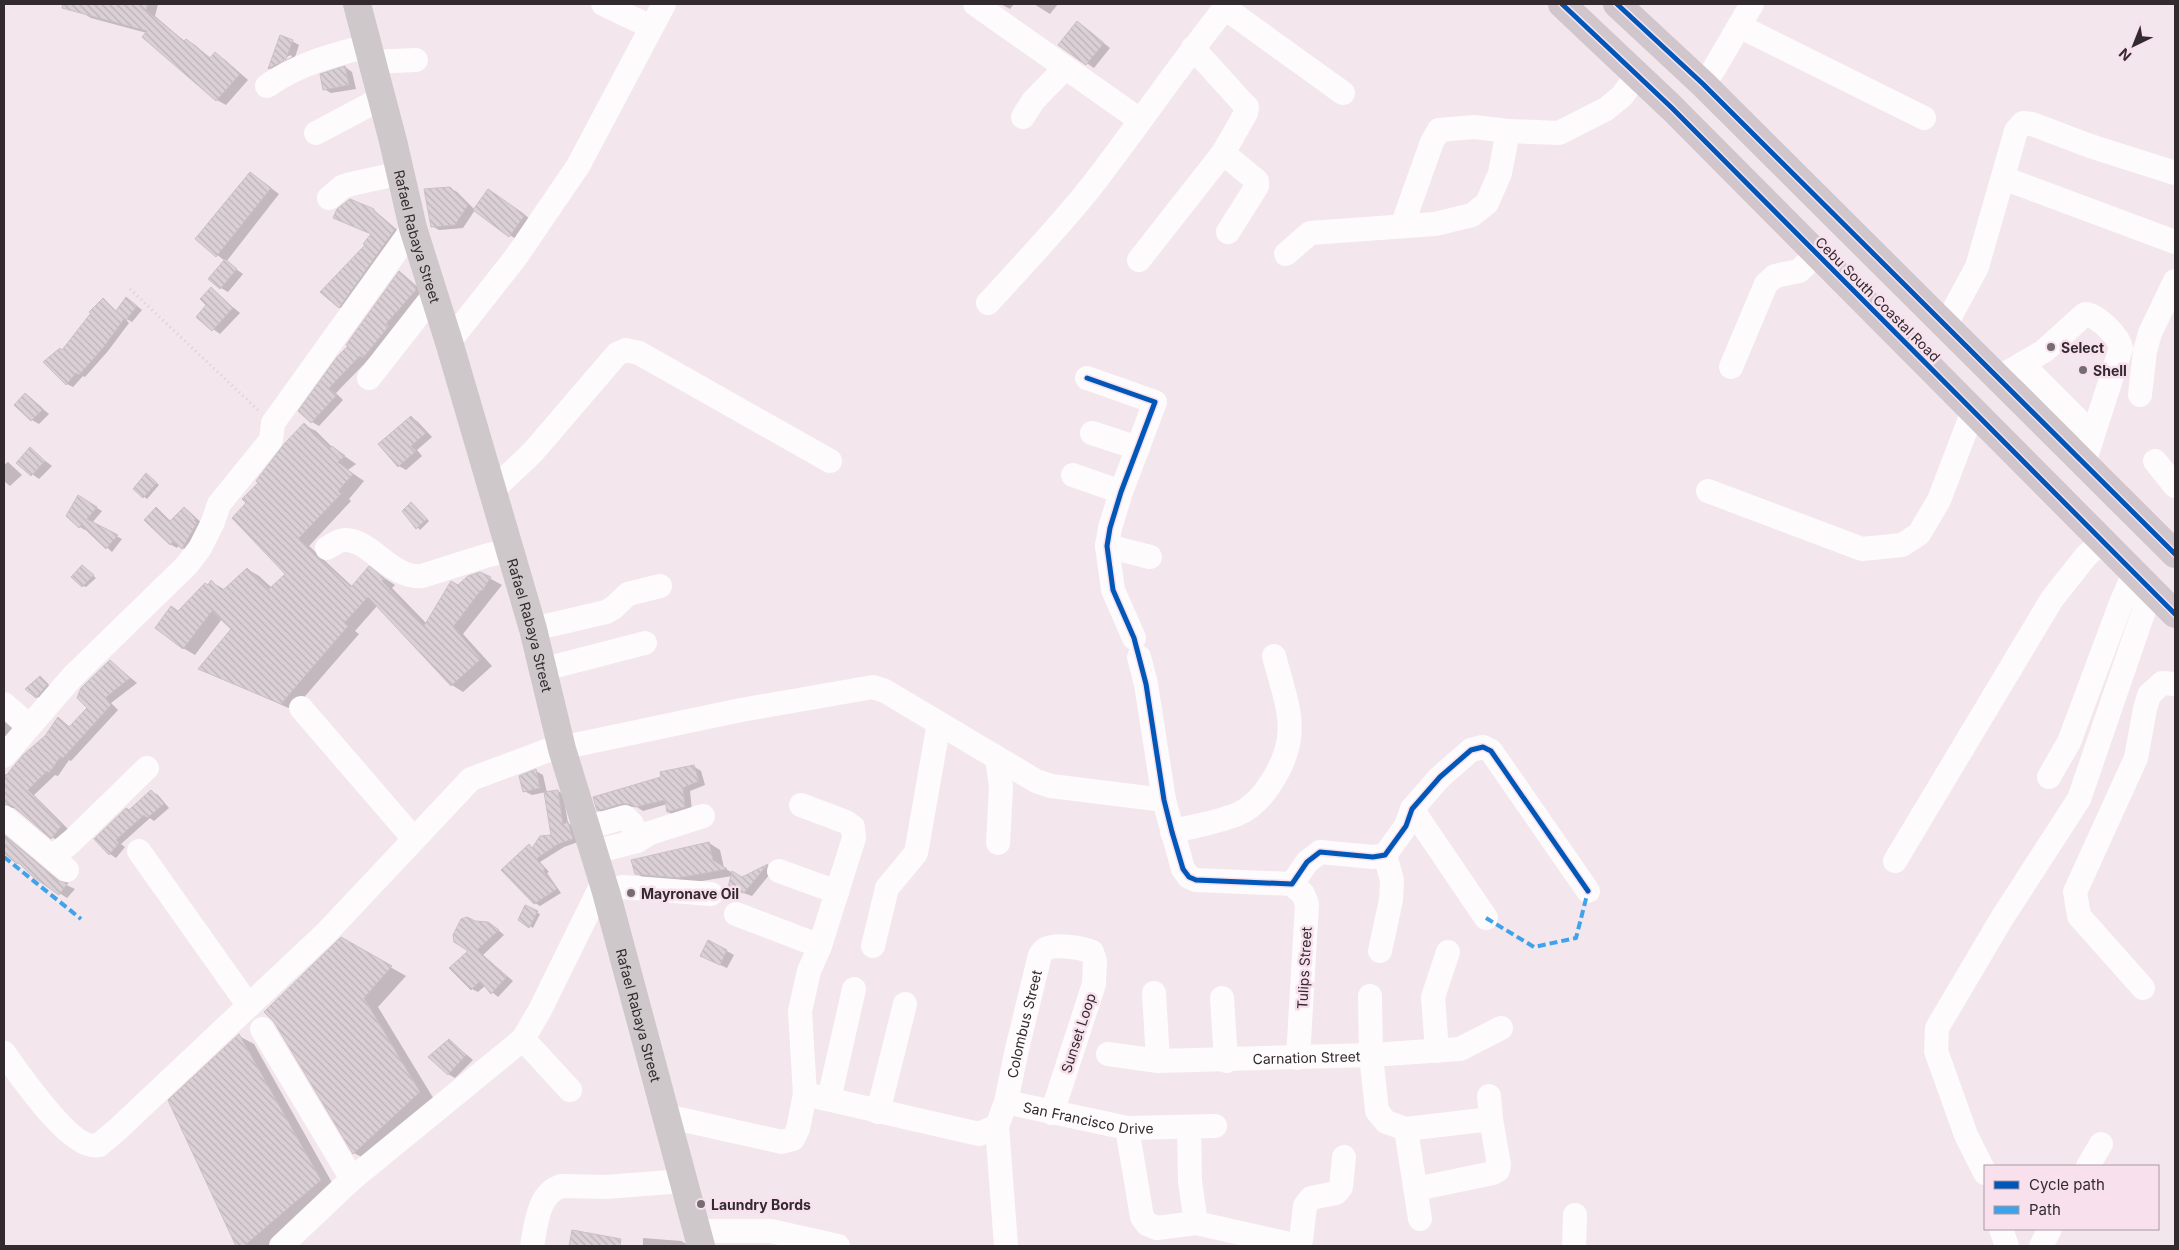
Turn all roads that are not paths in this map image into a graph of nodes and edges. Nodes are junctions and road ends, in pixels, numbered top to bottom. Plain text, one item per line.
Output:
1 (357, 4) edge
2 (603, 4) edge
3 (664, 4) edge
4 (975, 4) edge
5 (1562, 4) edge
6 (1617, 4) edge
7 (1752, 4) edge
8 (1225, 6) edge
9 (1739, 26) junction
10 (651, 27) junction
11 (1193, 48) junction
12 (370, 54) junction
13 (416, 60) dead end
14 (1065, 68) junction
15 (1637, 75) junction
16 (1703, 84) junction
17 (267, 86) dead end
18 (1343, 93) dead end
19 (382, 98) junction
20 (1023, 117) dead end
21 (1924, 118) dead end
22 (1140, 120) junction
23 (1508, 131) junction
24 (316, 132) dead end
25 (1222, 152) junction
26 (2175, 173) edge
27 (401, 174) junction
28 (2003, 178) junction
29 (329, 198) dead end
30 (1402, 226) junction
31 (413, 228) junction
32 (1228, 232) dead end
33 (2175, 242) edge
34 (1286, 254) dead end
35 (1817, 254) junction
36 (1139, 260) dead end
37 (2175, 281) edge
38 (434, 295) junction
39 (988, 303) dead end
40 (1946, 326) junction
41 (449, 342) junction
42 (2022, 364) junction
43 (1731, 366) dead end
44 (369, 378) dead end
45 (1087, 378) dead end
46 (1998, 378) junction
47 (2140, 395) dead end
48 (1973, 411) junction
49 (1092, 433) dead end
50 (2092, 434) junction
51 (1138, 448) junction
52 (830, 461) dead end
53 (2155, 462) dead end
54 (2084, 464) junction
55 (1073, 475) dead end
56 (2175, 486) edge
57 (492, 491) junction
58 (1708, 491) dead end
59 (1121, 492) junction
60 (2102, 541) junction
61 (1107, 546) junction
62 (327, 548) dead end
63 (2173, 548) edge
64 (510, 550) junction
65 (1150, 557) dead end
66 (2143, 582) junction
67 (660, 586) dead end
68 (2175, 614) edge
69 (533, 629) junction
70 (645, 643) dead end
71 (1274, 656) dead end
72 (544, 666) junction
73 (2175, 684) edge
74 (4, 704) edge
75 (301, 708) dead end
76 (939, 723) junction
77 (30, 726) junction
78 (562, 749) junction
79 (4, 756) edge
80 (997, 758) junction
81 (147, 768) dead end
82 (2049, 777) dead end
83 (1164, 800) junction
84 (801, 805) dead end
85 (1412, 809) junction
86 (703, 816) dead end
87 (4, 817) edge
88 (1172, 832) junction
89 (414, 839) junction
90 (590, 840) junction
91 (998, 843) dead end
92 (139, 851) dead end
93 (1385, 855) junction
94 (1895, 861) dead end
95 (779, 871) dead end
96 (1292, 884) junction
97 (604, 887) junction
98 (1588, 891) dead end
99 (837, 892) junction
100 (711, 894) dead end
101 (736, 914) dead end
102 (1486, 918) dead end
103 (820, 946) junction
104 (873, 946) dead end
105 (1046, 949) joint
106 (1380, 951) dead end
107 (1448, 952) dead end
108 (2142, 988) dead end
109 (854, 989) dead end
110 (1154, 993) dead end
111 (1370, 996) dead end
112 (1222, 998) dead end
113 (905, 1004) dead end
114 (249, 1006) junction
115 (1501, 1028) dead end
116 (262, 1030) dead end
117 (523, 1039) junction
118 (1437, 1051) junction
119 (4, 1053) edge
120 (1108, 1054) dead end
121 (1371, 1055) junction
122 (1298, 1058) junction
123 (1158, 1061) junction
124 (1226, 1061) junction
125 (570, 1090) dead end
126 (805, 1094) junction
127 (829, 1099) junction
128 (1006, 1102) junction
129 (878, 1112) junction
130 (1052, 1114) junction
131 (666, 1116) junction
132 (1215, 1126) dead end
133 (1189, 1127) junction
134 (1127, 1128) junction
135 (1406, 1129) junction
136 (988, 1130) junction
137 (2101, 1144) dead end
138 (1344, 1157) dead end
139 (2089, 1165) edge
140 (1984, 1171) edge
141 (352, 1179) junction
142 (683, 1181) junction
143 (1416, 1189) junction
144 (1575, 1214) dead end
145 (1420, 1219) dead end
146 (1196, 1223) junction
147 (2000, 1230) edge
148 (2049, 1230) edge
149 (699, 1238) edge
150 (281, 1246) edge
151 (532, 1246) edge
152 (838, 1246) edge
153 (1006, 1246) edge
154 (1574, 1246) edge
155 (2007, 1246) edge
156 (2041, 1246) edge

1 - 12 main road, Rafael Rabaya Street
2 - 10 street
3 - 10 street
4 - 14 street
5 - 15 highway, Cebu South Coastal Road
6 - 16 highway, Cebu South Coastal Road
7 - 9 street
8 - 11 street
8 - 18 street
9 - 16 street
9 - 21 street
10 - 41 street
11 - 22 street
11 - 25 street
12 - 13 street
12 - 17 street
12 - 19 main road, Rafael Rabaya Street
14 - 20 street
14 - 22 street
15 - 23 street
15 - 35 highway, Cebu South Coastal Road
16 - 40 highway, Cebu South Coastal Road
19 - 24 street
19 - 27 main road, Rafael Rabaya Street
22 - 39 street
23 - 30 street
23 - 30 street
25 - 32 street
25 - 36 street
26 - 28 street
27 - 29 street
27 - 31 main road, Rafael Rabaya Street
28 - 33 street
28 - 40 street
30 - 34 street
31 - 38 main road, Rafael Rabaya Street
31 - 77 street
35 - 43 street
35 - 48 highway, Cebu South Coastal Road
37 - 47 street
38 - 41 main road, Rafael Rabaya Street
38 - 44 street
40 - 46 highway, Cebu South Coastal Road
41 - 57 main road, Rafael Rabaya Street
42 - 46 street
42 - 50 street
42 - 50 street
45 - 51 street
46 - 54 highway, Cebu South Coastal Road
48 - 58 street
48 - 60 highway, Cebu South Coastal Road
49 - 51 street
50 - 54 street
51 - 59 street
52 - 57 street
53 - 56 street
54 - 63 highway, Cebu South Coastal Road
55 - 59 street
57 - 64 main road, Rafael Rabaya Street
59 - 61 street
60 - 66 highway, Cebu South Coastal Road
60 - 94 street
61 - 65 street
61 - 83 street
62 - 64 street
64 - 69 main road, Rafael Rabaya Street
66 - 68 highway, Cebu South Coastal Road
66 - 82 street
66 - 140 street
67 - 69 street
69 - 72 main road, Rafael Rabaya Street
70 - 72 street
71 - 88 street
72 - 78 main road, Rafael Rabaya Street
73 - 108 street
74 - 77 street
75 - 89 street
76 - 78 street
76 - 80 street
76 - 104 street
77 - 79 street
78 - 89 street
78 - 90 main road, Rafael Rabaya Street
80 - 83 street
80 - 91 street
81 - 87 street
83 - 88 street
84 - 99 street
85 - 93 street
85 - 98 street
85 - 102 street
86 - 90 street
88 - 96 street
89 - 114 street
90 - 97 main road, Rafael Rabaya Street
92 - 114 street
93 - 96 street
93 - 106 street
95 - 99 street
96 - 122 street, Tulips Street
97 - 100 street
97 - 117 street
97 - 131 main road, Rafael Rabaya Street
99 - 103 street
101 - 103 street
103 - 126 street
105 - 128 street, Colombus Street
105 - 130 street, Sunset Loop
107 - 118 street
109 - 127 street
110 - 123 street
111 - 121 street
112 - 124 street
113 - 129 street
114 - 119 street
115 - 118 street, Carnation Street
116 - 141 street
117 - 125 street
117 - 141 street
118 - 121 street, Carnation Street
120 - 123 street, Carnation Street
121 - 122 street, Carnation Street
121 - 135 street
122 - 124 street, Carnation Street
123 - 124 street, Carnation Street
126 - 127 street
126 - 131 street
127 - 129 street
128 - 130 street, San Francisco Drive
128 - 136 street, San Francisco Drive
129 - 136 street
130 - 134 street, San Francisco Drive
131 - 142 main road, Rafael Rabaya Street
132 - 133 street, San Francisco Drive
133 - 134 street, San Francisco Drive
133 - 146 street
134 - 146 street
135 - 143 street
135 - 143 street
136 - 153 street
137 - 139 street
138 - 146 street
141 - 150 street
142 - 149 main road, Rafael Rabaya Street
142 - 151 street
143 - 145 street
144 - 154 street
147 - 155 street
148 - 156 street
149 - 152 street

